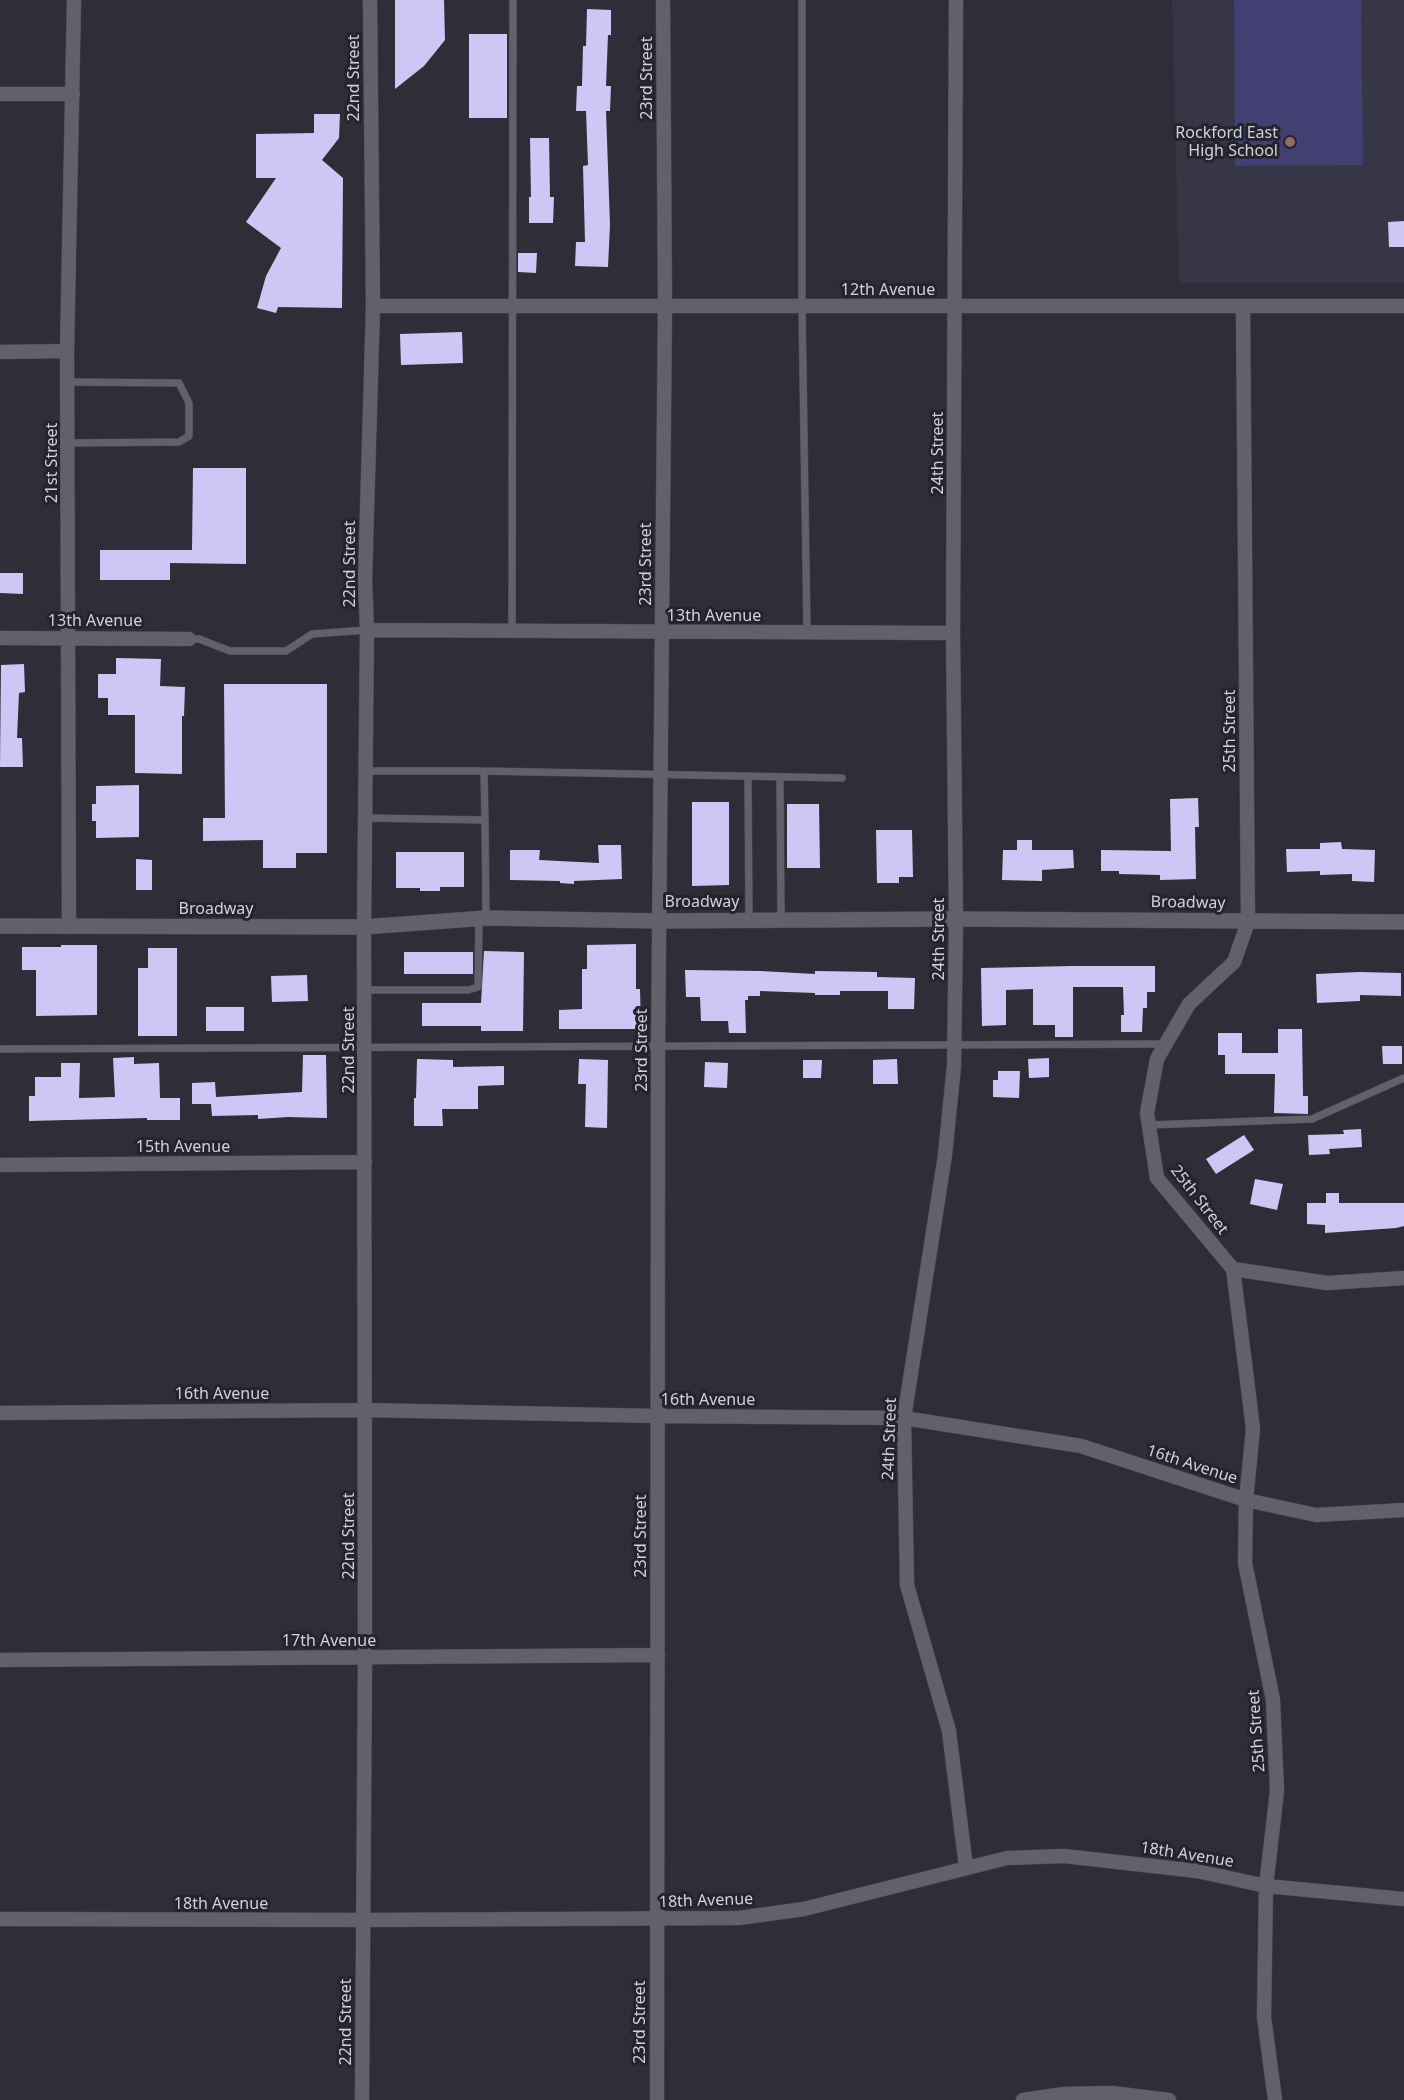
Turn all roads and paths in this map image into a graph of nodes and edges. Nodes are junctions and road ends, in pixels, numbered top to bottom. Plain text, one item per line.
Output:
1 (75, 0) edge
2 (370, 0) edge
3 (513, 0) edge
4 (663, 0) edge
5 (802, 0) edge
6 (956, 0) edge
7 (0, 94) edge
8 (73, 94) junction
9 (373, 306) junction
10 (514, 306) junction
11 (665, 306) junction
12 (802, 306) junction
13 (955, 306) junction
14 (1243, 306) junction
15 (1404, 306) edge
16 (67, 351) junction
17 (0, 352) edge
18 (68, 382) junction
19 (68, 443) junction
20 (367, 630) junction
21 (512, 631) junction
22 (662, 632) junction
23 (807, 632) junction
24 (954, 633) junction
25 (0, 638) edge
26 (70, 638) junction
27 (189, 639) joint
28 (366, 771) junction
29 (484, 771) junction
30 (661, 776) junction
31 (748, 777) junction
32 (780, 777) junction
33 (842, 778) dead end
34 (365, 818) junction
35 (485, 820) junction
36 (483, 918) junction
37 (956, 919) junction
38 (749, 920) junction
39 (781, 920) junction
40 (660, 921) junction
41 (1248, 922) junction
42 (1404, 922) edge
43 (0, 926) edge
44 (69, 927) junction
45 (364, 927) junction
46 (365, 990) junction
47 (1166, 1044) junction
48 (955, 1046) junction
49 (658, 1047) junction
50 (365, 1048) junction
51 (0, 1049) edge
52 (1404, 1078) edge
53 (1149, 1125) junction
54 (365, 1162) junction
55 (0, 1165) edge
56 (1233, 1269) junction
57 (1404, 1278) edge
58 (365, 1410) junction
59 (0, 1413) edge
60 (657, 1416) junction
61 (904, 1418) junction
62 (1246, 1500) junction
63 (1404, 1510) edge
64 (658, 1655) junction
65 (365, 1658) junction
66 (0, 1660) edge
67 (966, 1867) junction
68 (1266, 1886) junction
69 (1404, 1899) edge
70 (0, 1919) edge
71 (657, 1919) junction
72 (363, 1920) junction
73 (362, 2100) edge
74 (657, 2100) edge
75 (1023, 2100) edge
76 (1169, 2100) edge
77 (1275, 2100) edge

1 - 8 street, 21st Street
2 - 9 street, 22nd Street
3 - 10 lane
4 - 11 street, 23rd Street
5 - 12 lane
6 - 13 street, 24th Street
7 - 8 street
8 - 16 street, 21st Street
9 - 10 street, 12th Avenue
9 - 20 street, 22nd Street
10 - 11 street, 12th Avenue
10 - 21 lane
11 - 12 street, 12th Avenue
11 - 22 street, 23rd Street
12 - 13 street, 12th Avenue
12 - 23 lane
13 - 14 street, 12th Avenue
13 - 24 street, 24th Street
14 - 15 street, 12th Avenue
14 - 41 street, 25th Street
16 - 17 street
16 - 18 street, 21st Street
18 - 19 street, 21st Street
18 - 19 lane
19 - 26 street, 21st Street
20 - 21 street, 13th Avenue
20 - 27 lane
20 - 28 street, 22nd Street
21 - 22 street, 13th Avenue
22 - 23 street, 13th Avenue
22 - 30 street, 23rd Street
23 - 24 street, 13th Avenue
24 - 37 street, 24th Street
25 - 26 street, 13th Avenue
26 - 27 street, 13th Avenue
26 - 44 street, 21st Street
28 - 29 lane
28 - 34 street, 22nd Street
29 - 30 lane
29 - 35 lane
30 - 31 lane
30 - 40 street, 23rd Street
31 - 32 lane
31 - 38 lane
32 - 33 lane
32 - 39 lane
34 - 35 lane
34 - 45 street, 22nd Street
35 - 36 lane
36 - 40 main road, Broadway
36 - 45 main road, Broadway
36 - 46 lane
37 - 39 main road, Broadway
37 - 41 main road, Broadway
37 - 48 street, 24th Street
38 - 39 main road, Broadway
38 - 40 main road, Broadway
40 - 49 street, 23rd Street
41 - 42 main road, Broadway
41 - 47 street, 25th Street
43 - 44 main road, Broadway
44 - 45 main road, Broadway
45 - 46 street, 22nd Street
46 - 50 street, 22nd Street
47 - 48 lane
47 - 53 street, 25th Street
48 - 49 lane
48 - 61 street, 24th Street
49 - 50 lane
49 - 60 street, 23rd Street
50 - 51 lane
50 - 54 street, 22nd Street
52 - 53 lane
53 - 56 street, 25th Street
54 - 55 street, 15th Avenue
54 - 58 street, 22nd Street
56 - 57 street
56 - 62 street, 25th Street
58 - 59 street, 16th Avenue
58 - 60 street, 16th Avenue
58 - 65 street, 22nd Street
60 - 61 street, 16th Avenue
60 - 64 street, 23rd Street
61 - 62 street, 16th Avenue
61 - 67 street, 24th Street
62 - 63 street, 16th Avenue
62 - 68 street, 25th Street
64 - 65 street, 17th Avenue
64 - 71 street, 23rd Street
65 - 66 street, 17th Avenue
65 - 72 street, 22nd Street
67 - 68 street, 18th Avenue
67 - 71 street, 18th Avenue
68 - 69 street, 18th Avenue
68 - 77 street, 25th Street
70 - 72 street, 18th Avenue
71 - 72 street, 18th Avenue
71 - 74 street, 23rd Street
72 - 73 street, 22nd Street
75 - 76 street

